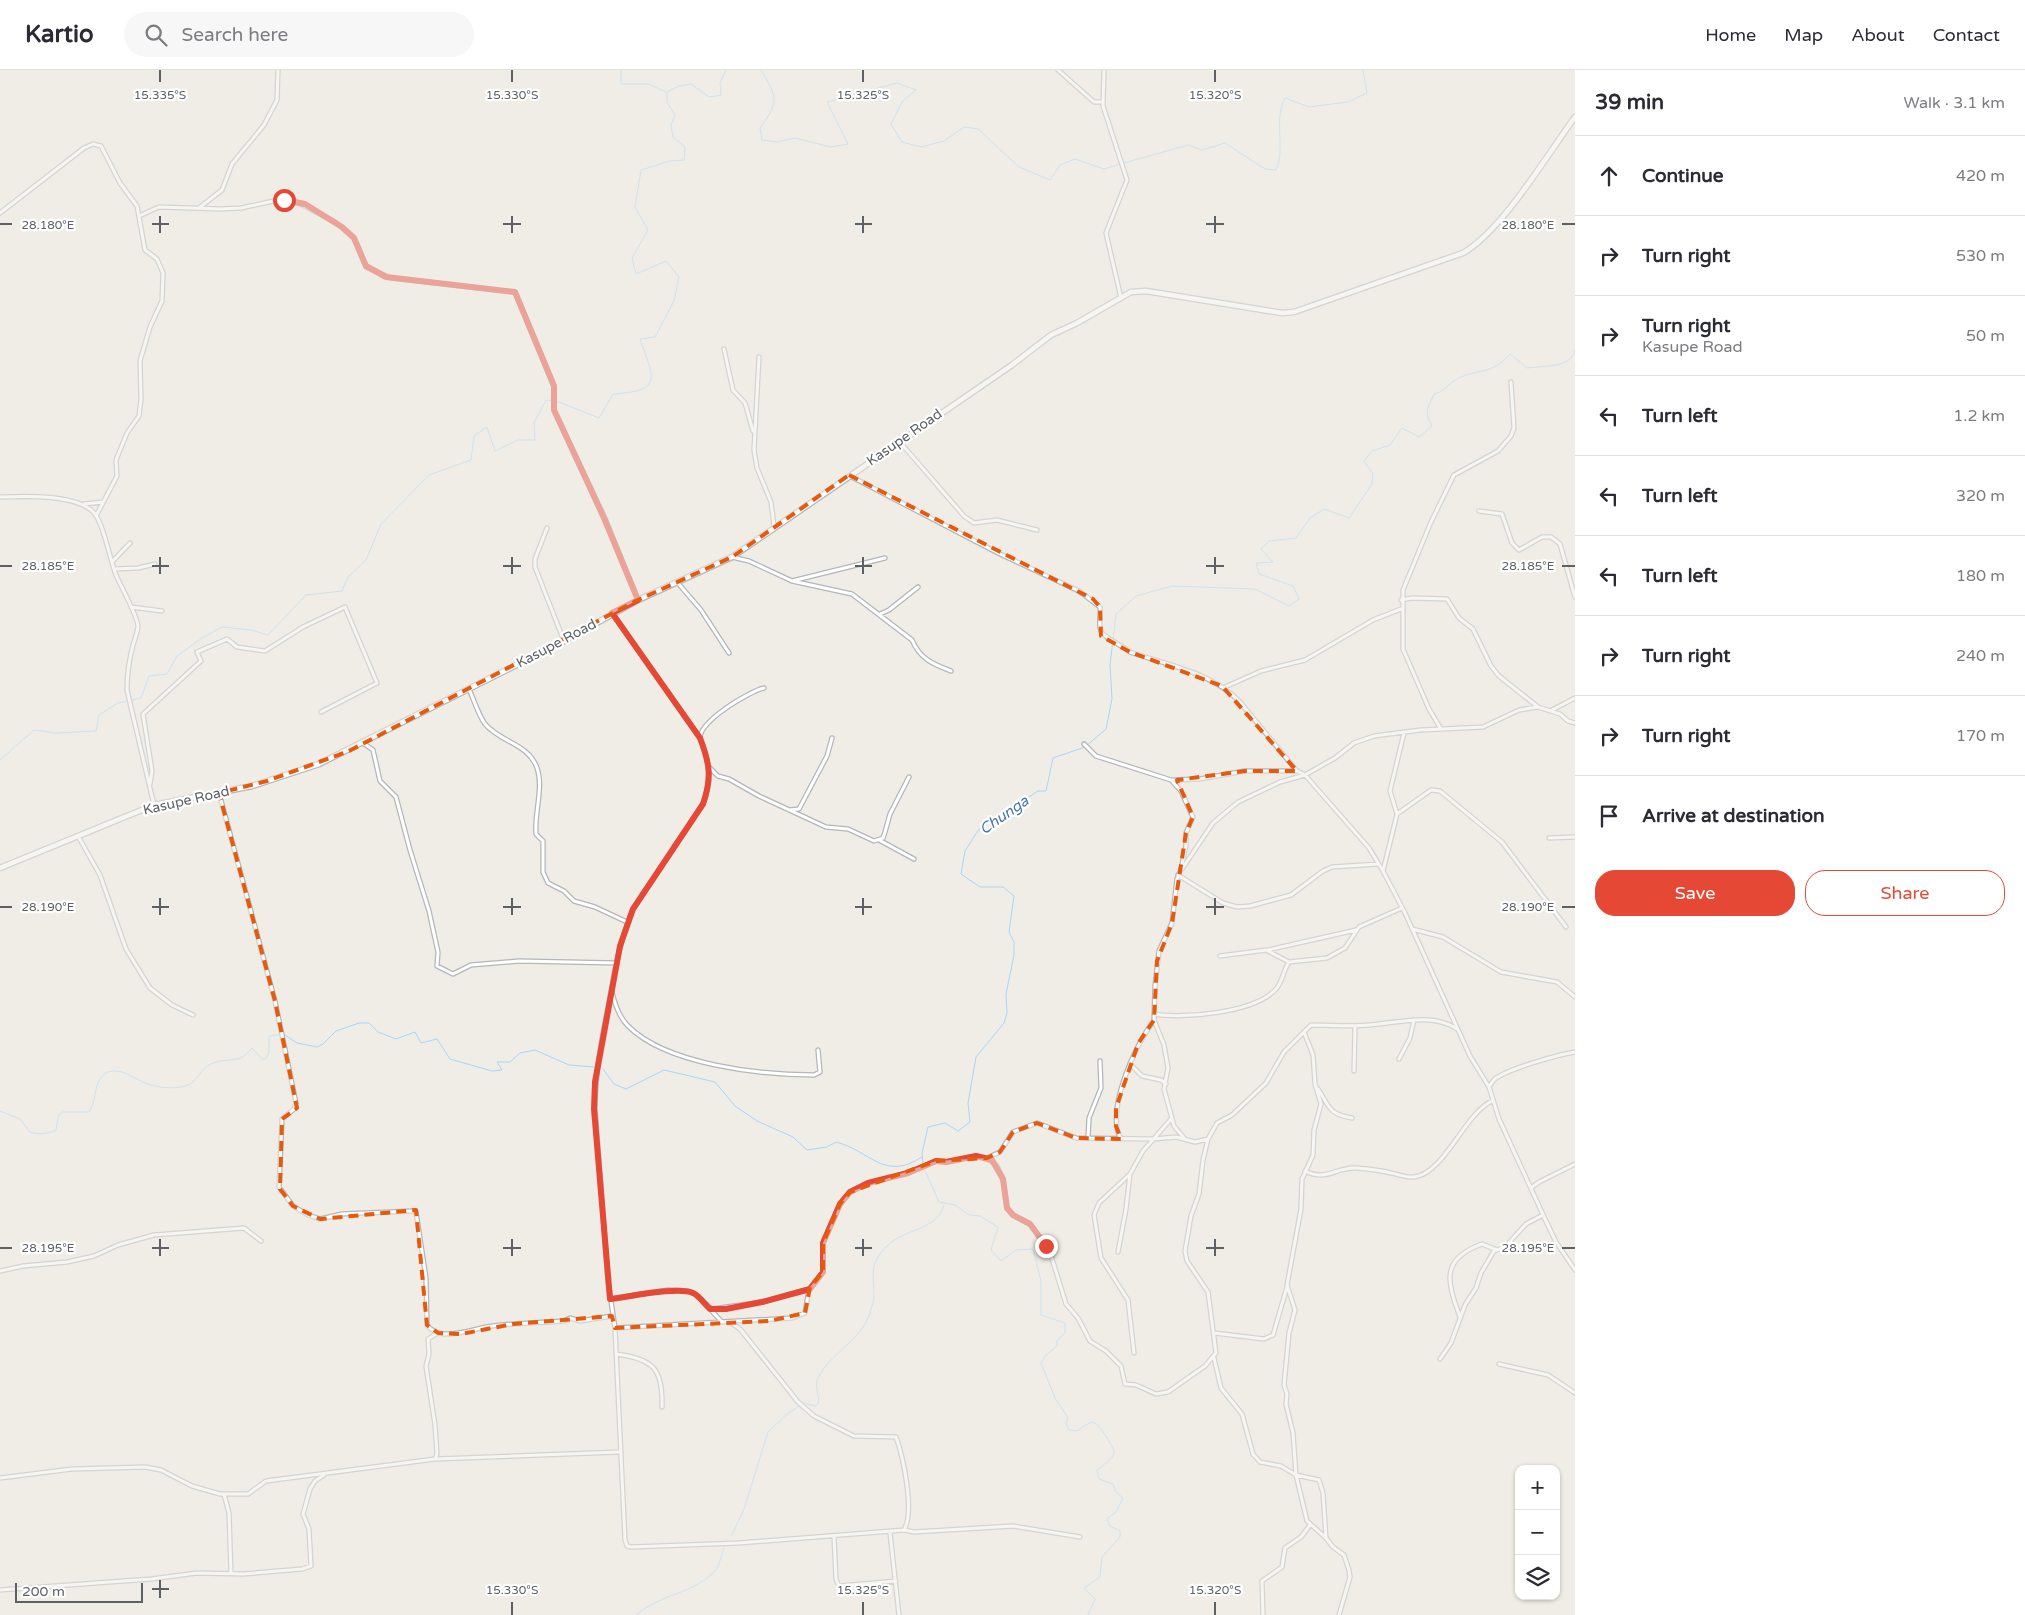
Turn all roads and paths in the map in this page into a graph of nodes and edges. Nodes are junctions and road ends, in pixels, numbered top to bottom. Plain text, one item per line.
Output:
1 (278, 70) edge
2 (1058, 70) edge
3 (1104, 70) edge
4 (1102, 102) junction
5 (1575, 117) edge
6 (198, 209) junction
7 (0, 212) edge
8 (139, 216) junction
9 (1120, 298) junction
10 (724, 349) dead end
11 (759, 357) dead end
12 (1511, 382) dead end
13 (754, 436) junction
14 (899, 441) junction
15 (849, 475) junction
16 (0, 497) edge
17 (103, 502) junction
18 (84, 504) junction
19 (1479, 511) dead end
20 (96, 516) junction
21 (774, 526) junction
22 (547, 528) dead end
23 (1037, 530) dead end
24 (130, 543) dead end
25 (732, 556) junction
26 (885, 558) dead end
27 (111, 563) junction
28 (155, 564) dead end
29 (114, 569) junction
30 (792, 580) junction
31 (676, 582) junction
32 (918, 587) dead end
33 (1575, 597) edge
34 (638, 600) junction
35 (1401, 600) junction
36 (130, 607) junction
37 (1401, 609) junction
38 (162, 611) dead end
39 (612, 613) junction
40 (880, 614) junction
41 (564, 641) junction
42 (729, 653) dead end
43 (951, 671) dead end
44 (1222, 686) junction
45 (764, 688) dead end
46 (469, 689) junction
47 (1575, 698) edge
48 (1538, 707) junction
49 (1551, 710) junction
50 (321, 712) dead end
51 (1575, 723) edge
52 (1441, 729) junction
53 (1404, 732) junction
54 (700, 738) junction
55 (832, 738) dead end
56 (363, 743) junction
57 (1084, 744) dead end
58 (709, 767) junction
59 (1297, 771) junction
60 (1305, 775) junction
61 (909, 778) dead end
62 (1171, 780) junction
63 (150, 784) junction
64 (219, 793) junction
65 (154, 805) junction
66 (789, 810) junction
67 (1396, 814) junction
68 (78, 836) junction
69 (1575, 837) edge
70 (1549, 838) dead end
71 (879, 840) junction
72 (914, 859) dead end
73 (1378, 864) junction
74 (0, 868) edge
75 (1182, 869) junction
76 (1382, 871) junction
77 (1178, 875) junction
78 (1402, 908) junction
79 (627, 922) junction
80 (1566, 927) dead end
81 (1412, 929) junction
82 (1356, 930) junction
83 (1268, 950) junction
84 (1220, 956) dead end
85 (1289, 962) junction
86 (617, 963) junction
87 (611, 989) junction
88 (1575, 997) edge
89 (1154, 1014) junction
90 (193, 1015) dead end
91 (1154, 1020) junction
92 (1414, 1020) junction
93 (1355, 1026) junction
94 (1458, 1030) junction
95 (1304, 1032) junction
96 (818, 1050) dead end
97 (1575, 1052) edge
98 (1399, 1059) dead end
99 (1100, 1061) dead end
100 (1131, 1065) junction
101 (1354, 1071) dead end
102 (1166, 1084) junction
103 (1315, 1084) junction
104 (1489, 1087) junction
105 (1492, 1101) junction
106 (1352, 1118) dead end
107 (1172, 1119) junction
108 (1088, 1138) junction
109 (1121, 1139) junction
110 (1153, 1139) junction
111 (1184, 1139) junction
112 (1208, 1140) junction
113 (987, 1158) junction
114 (1575, 1164) edge
115 (1304, 1171) junction
116 (1130, 1174) junction
117 (1531, 1188) junction
118 (1543, 1215) junction
119 (261, 1241) dead end
120 (1497, 1250) junction
121 (1118, 1252) dead end
122 (0, 1270) edge
123 (1575, 1270) edge
124 (1287, 1287) junction
125 (810, 1289) junction
126 (610, 1299) junction
127 (710, 1309) junction
128 (612, 1316) junction
129 (1461, 1318) junction
130 (721, 1322) junction
131 (730, 1322) junction
132 (615, 1328) junction
133 (438, 1333) junction
134 (1214, 1333) junction
135 (1134, 1353) dead end
136 (616, 1354) junction
137 (1214, 1358) junction
138 (1440, 1359) dead end
139 (1499, 1364) dead end
140 (1575, 1393) edge
141 (662, 1407) dead end
142 (619, 1452) junction
143 (435, 1459) junction
144 (326, 1473) junction
145 (1296, 1475) junction
146 (0, 1478) edge
147 (224, 1494) junction
148 (1310, 1525) junction
149 (904, 1530) junction
150 (890, 1532) junction
151 (834, 1537) junction
152 (1080, 1537) dead end
153 (1326, 1538) junction
154 (231, 1574) junction
155 (896, 1581) junction
156 (0, 1590) edge
157 (899, 1615) edge
158 (1263, 1615) edge
159 (1339, 1615) edge

1 - 6 street
2 - 4 street
3 - 4 street
4 - 9 street
5 - 9 street, Kasupe Road
6 - 8 street
6 - 34 street
7 - 8 street
8 - 17 street
9 - 14 street, Kasupe Road
10 - 13 street
11 - 13 street
12 - 35 street
13 - 21 street
14 - 15 street, Kasupe Road
14 - 23 street
15 - 21 street, Kasupe Road
15 - 44 street
16 - 18 street
17 - 18 street
17 - 20 street
18 - 20 street
19 - 33 street
20 - 27 street
21 - 25 street, Kasupe Road
22 - 41 street
24 - 27 street
25 - 30 street
25 - 31 street, Kasupe Road
26 - 30 street
27 - 29 street
28 - 29 street
29 - 36 street
30 - 40 street
31 - 34 street, Kasupe Road
31 - 42 street
32 - 40 street
34 - 39 street, Kasupe Road
35 - 37 street
35 - 48 street
36 - 38 street
36 - 63 street
37 - 44 street
37 - 52 street
39 - 41 street, Kasupe Road
39 - 54 street
40 - 43 street
41 - 46 street, Kasupe Road
44 - 59 street
45 - 54 street
46 - 56 street, Kasupe Road
46 - 79 street
47 - 49 street
48 - 49 street
48 - 52 street
49 - 51 street
50 - 63 street
52 - 53 street
53 - 60 street
53 - 67 street
54 - 58 street
55 - 66 street
56 - 64 street, Kasupe Road
56 - 86 street
57 - 62 street
58 - 66 street
58 - 79 street
59 - 60 street
59 - 62 street
60 - 73 street
60 - 75 street
61 - 71 street
62 - 75 street
63 - 65 street
64 - 65 street, Kasupe Road
64 - 133 street
65 - 68 street, Kasupe Road
66 - 71 street
67 - 76 street
67 - 80 street
68 - 74 street, Kasupe Road
68 - 90 street
69 - 70 street
71 - 72 street
73 - 76 street
73 - 77 street
75 - 77 street
76 - 78 street
77 - 89 street
78 - 81 street
78 - 82 street
79 - 86 street
81 - 88 street
81 - 94 street
82 - 83 street
82 - 85 street
83 - 84 street
83 - 85 street
85 - 89 street
86 - 87 street
87 - 96 street
87 - 126 street
89 - 91 street
91 - 100 street
91 - 102 street
92 - 93 street
92 - 94 street
92 - 98 street
93 - 95 street
93 - 101 street
94 - 104 street
95 - 103 street
95 - 112 street
97 - 104 street
99 - 108 street
100 - 102 street
100 - 109 street
102 - 107 street
103 - 106 street
103 - 115 street
104 - 105 street
105 - 115 street
105 - 117 street
107 - 110 street
107 - 111 street
108 - 109 street
108 - 113 street
109 - 110 street
110 - 111 street
110 - 116 street
111 - 112 street
112 - 134 street
113 - 125 street
113 - 137 street
114 - 117 street
115 - 124 street
116 - 121 street
116 - 135 street
117 - 118 street
118 - 120 street
118 - 123 street
119 - 122 street
120 - 129 street
120 - 129 street
124 - 134 street
124 - 145 street
125 - 127 street
125 - 131 street
126 - 127 street
126 - 128 street
127 - 130 street
128 - 132 street
128 - 133 street
129 - 138 street
130 - 131 street
130 - 132 street
131 - 149 street
132 - 136 street
133 - 143 street
134 - 137 street
136 - 141 street
136 - 142 street
137 - 145 street
139 - 140 street
142 - 143 street
142 - 151 street
143 - 144 street
144 - 147 street
144 - 154 street
145 - 148 street
145 - 153 street
146 - 147 street
147 - 154 street
148 - 153 street
148 - 158 street
149 - 150 street
149 - 152 street
150 - 151 street
150 - 155 street
151 - 155 street
153 - 159 street
154 - 156 street
155 - 157 street

